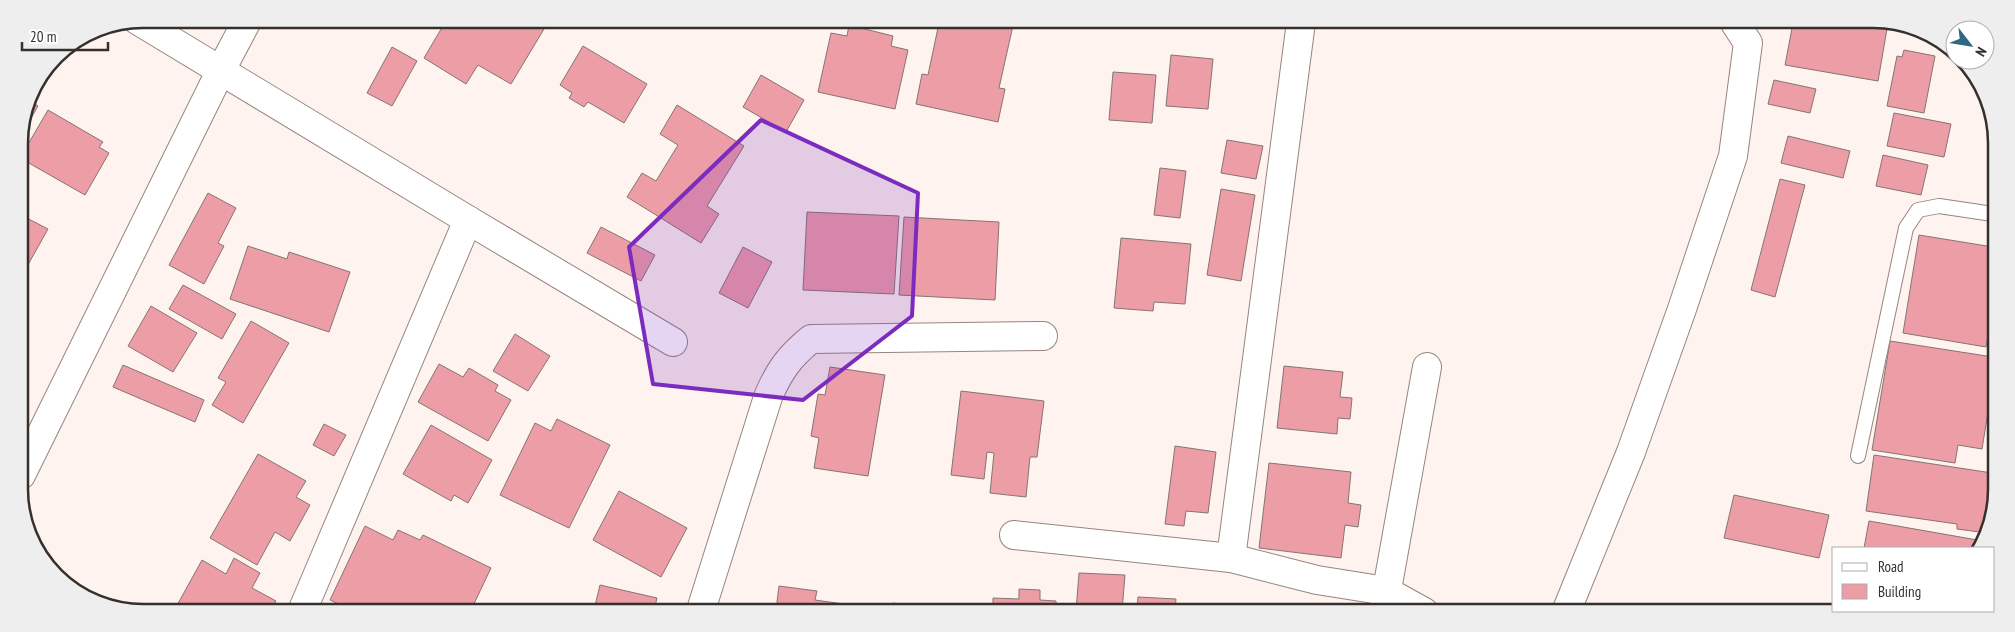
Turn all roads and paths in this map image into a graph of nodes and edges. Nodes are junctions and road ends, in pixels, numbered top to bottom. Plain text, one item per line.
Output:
1 (150, 28) edge
2 (243, 28) edge
3 (1293, 28) edge
4 (1738, 28) edge
5 (221, 70) junction
6 (1988, 213) edge
7 (468, 220) junction
8 (1043, 336) dead end
9 (673, 342) dead end
10 (1427, 367) dead end
11 (1858, 456) dead end
12 (28, 461) edge
13 (1014, 535) dead end
14 (1231, 558) junction
15 (1385, 601) edge
16 (305, 604) edge
17 (703, 604) edge
18 (1569, 604) edge

1 - 5 street
2 - 5 street
3 - 14 street
4 - 18 street
5 - 7 street
5 - 12 street
6 - 11 lane
7 - 9 street
7 - 16 street
8 - 17 street
10 - 15 street
13 - 14 street
14 - 15 street

